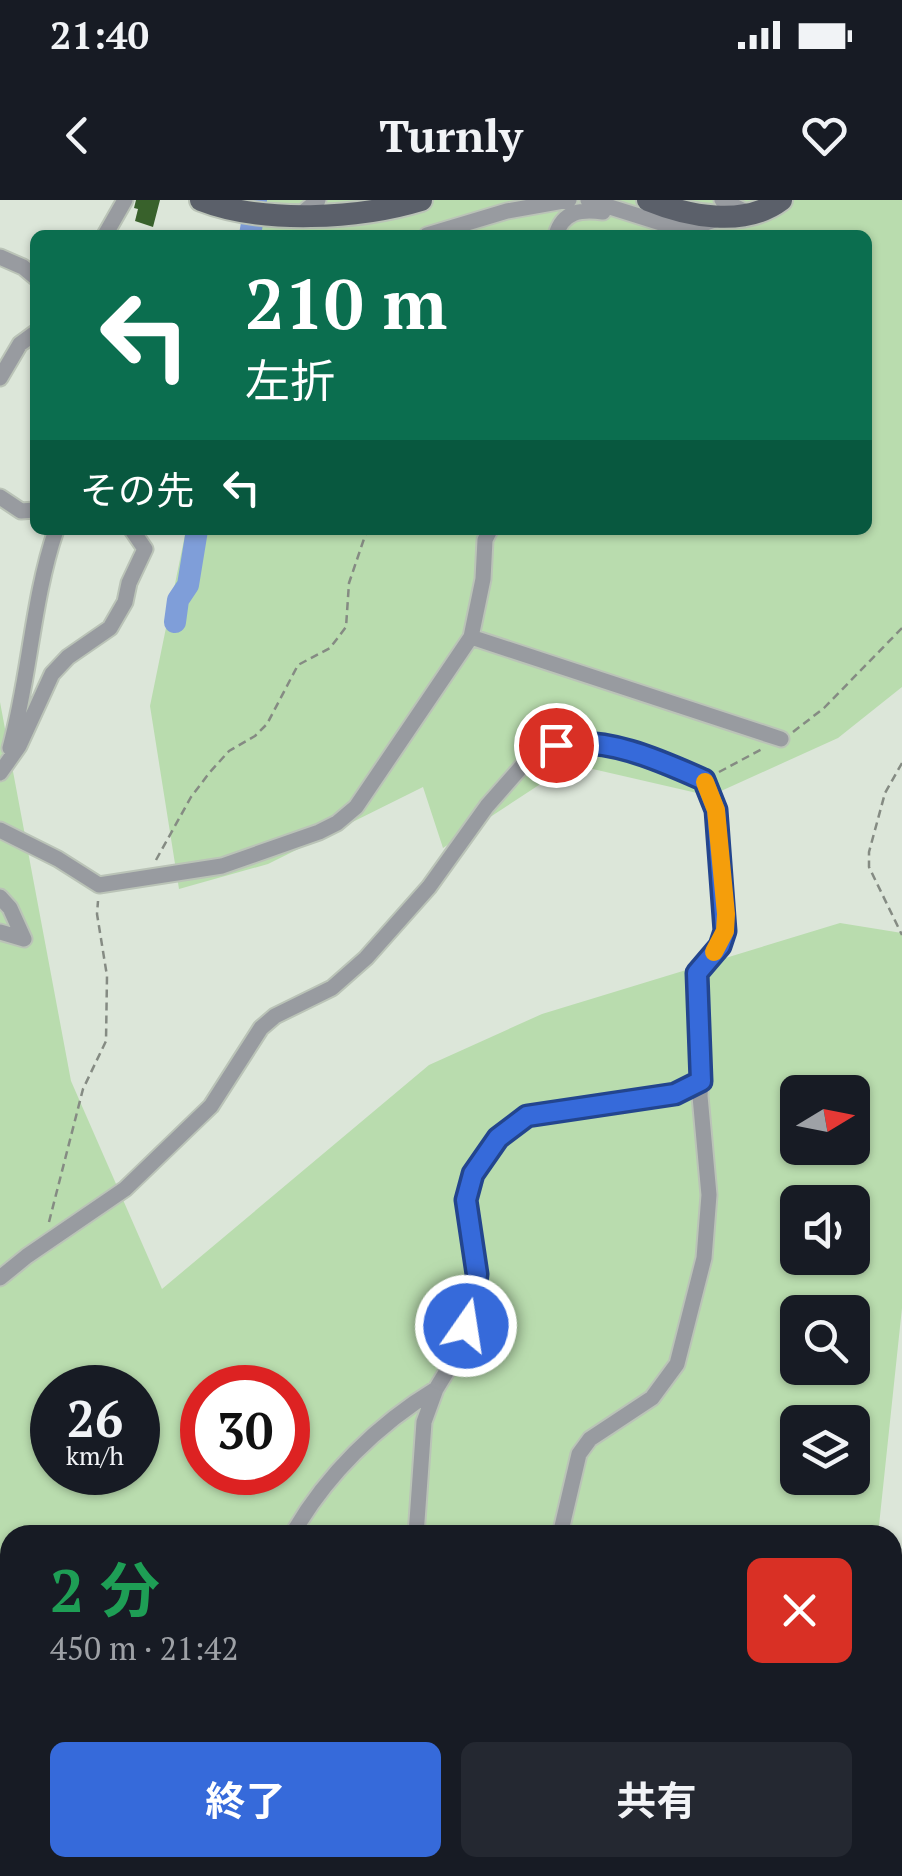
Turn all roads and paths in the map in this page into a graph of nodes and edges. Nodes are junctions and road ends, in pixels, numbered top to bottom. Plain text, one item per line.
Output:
1 (125, 200) edge
2 (201, 200) edge
3 (421, 200) edge
4 (569, 200) edge
5 (588, 200) edge
6 (722, 200) edge
7 (782, 200) edge
8 (310, 207) edge
9 (648, 210) edge
10 (748, 214) junction
11 (108, 230) edge
12 (443, 230) edge
13 (556, 230) edge
14 (0, 256) edge
15 (30, 275) edge
16 (30, 336) edge
17 (0, 378) edge
18 (0, 497) edge
19 (30, 510) edge
20 (54, 535) edge
21 (135, 535) edge
22 (365, 535) edge
23 (488, 535) edge
24 (902, 628) edge
25 (471, 637) junction
26 (781, 739) junction
27 (902, 764) edge
28 (2, 770) edge
29 (704, 780) junction
30 (0, 830) edge
31 (140, 880) junction
32 (100, 885) junction
33 (0, 897) edge
34 (0, 932) edge
35 (902, 935) edge
36 (701, 1081) junction
37 (50, 1221) dead end
38 (0, 1278) edge
39 (436, 1389) junction
40 (299, 1525) edge
41 (417, 1525) edge
42 (562, 1525) edge

1 - 11 street
2 - 8 main road
3 - 8 main road
4 - 12 street
5 - 9 street
6 - 10 street
7 - 10 main road
9 - 10 main road
9 - 13 street
14 - 15 street
16 - 17 street
18 - 19 street
20 - 28 street
21 - 28 street
22 - 31 path
23 - 25 street
24 - 26 path
25 - 26 street
25 - 31 street
26 - 29 path
27 - 35 path
29 - 36 street
29 - 38 street
30 - 32 street
31 - 32 street
32 - 37 path
33 - 34 street
36 - 39 street
36 - 42 street
39 - 40 street
39 - 41 street

